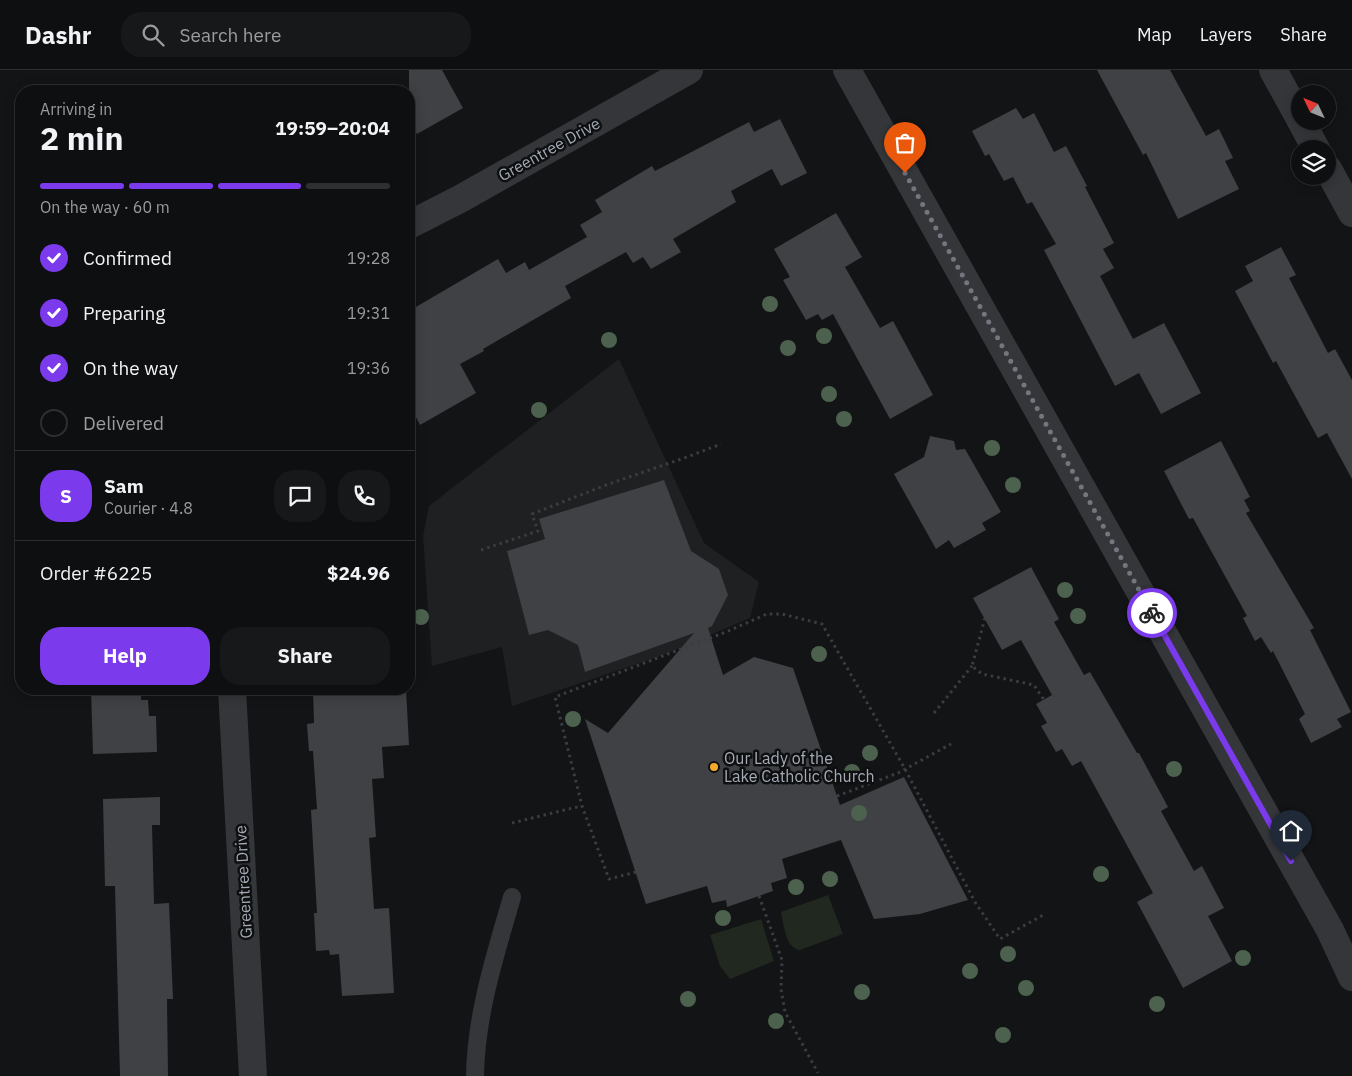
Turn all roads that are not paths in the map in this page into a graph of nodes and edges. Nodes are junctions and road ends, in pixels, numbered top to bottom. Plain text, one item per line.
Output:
1 (689, 70) edge
2 (847, 70) edge
3 (1273, 70) edge
4 (1291, 102) edge
5 (1336, 184) edge
6 (1352, 213) edge
7 (415, 222) edge
8 (232, 695) edge
9 (512, 897) dead end
10 (1352, 977) edge
11 (253, 1076) edge
12 (476, 1076) edge

1 - 7 street, Greentree Drive
2 - 10 street
3 - 4 street
5 - 6 street
8 - 11 street, Greentree Drive
9 - 12 lane

